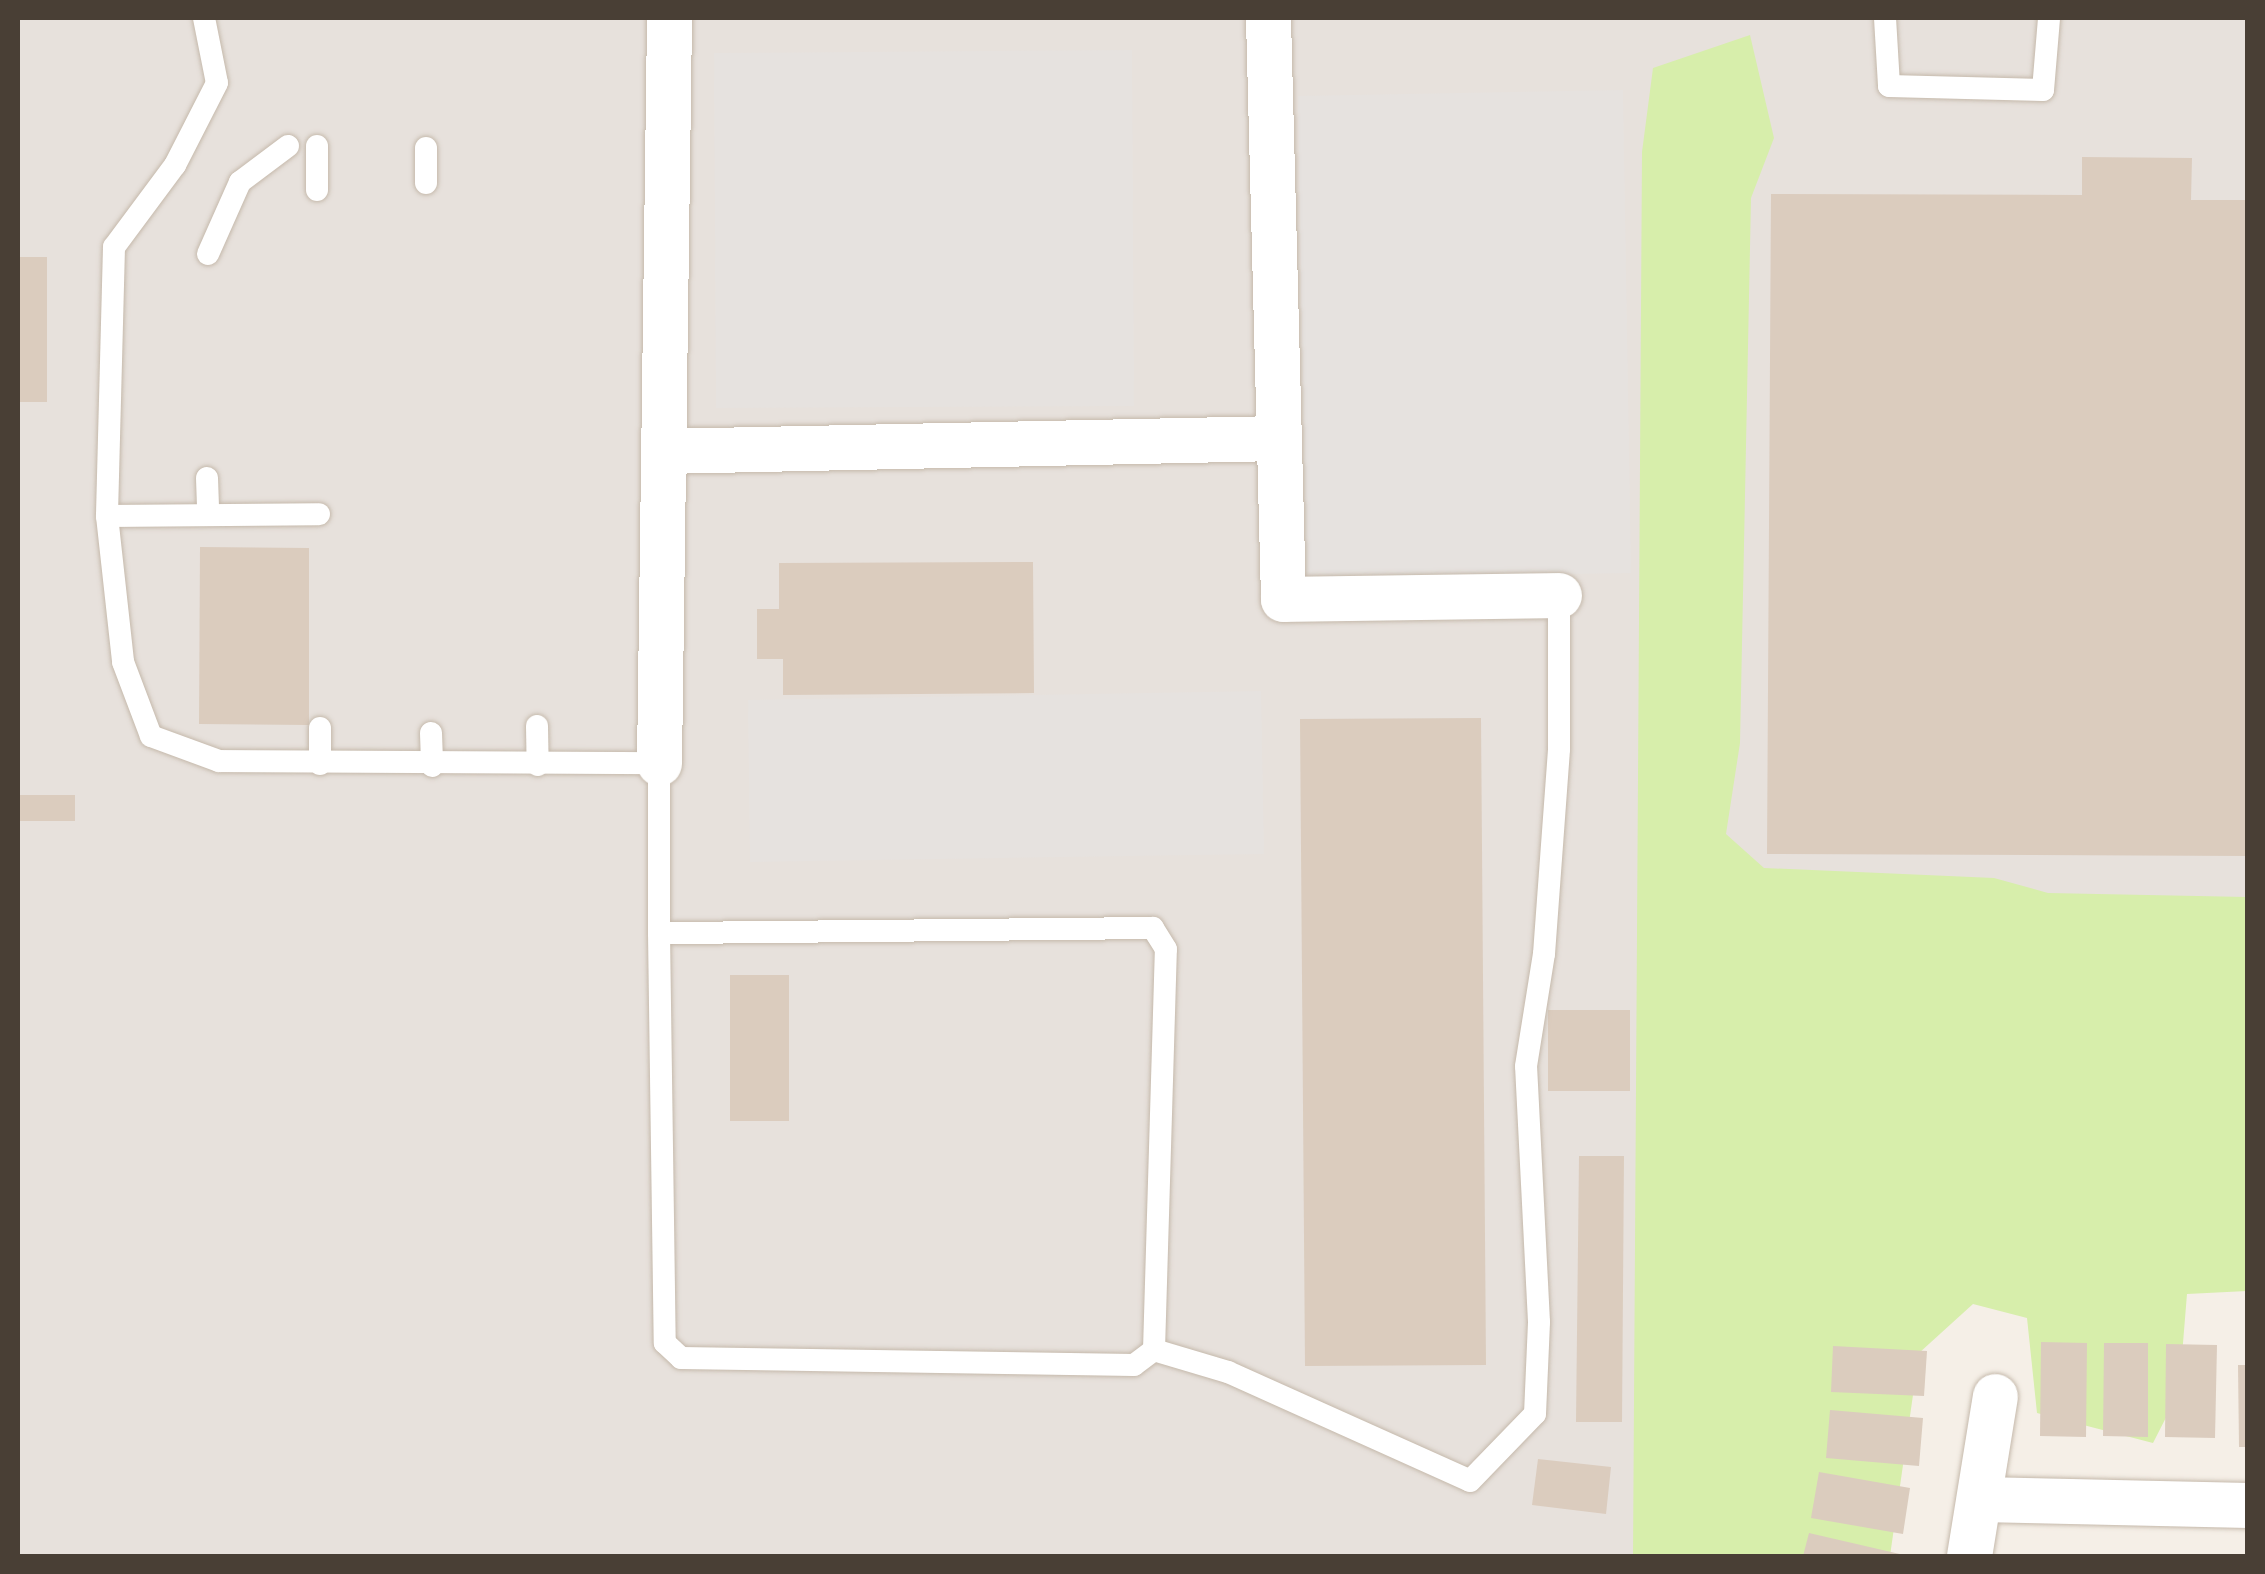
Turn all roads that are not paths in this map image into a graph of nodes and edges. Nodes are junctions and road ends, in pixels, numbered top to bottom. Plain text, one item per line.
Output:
1 (204, 18) edge
2 (669, 18) edge
3 (1268, 18) edge
4 (1886, 18) edge
5 (2049, 18) edge
6 (288, 146) dead end
7 (316, 146) dead end
8 (426, 148) dead end
9 (426, 184) dead end
10 (316, 190) dead end
11 (208, 254) dead end
12 (1278, 438) junction
13 (663, 451) junction
14 (207, 478) dead end
15 (319, 514) dead end
16 (208, 515) junction
17 (107, 516) junction
18 (1558, 596) joint
19 (537, 726) dead end
20 (320, 728) dead end
21 (431, 732) dead end
22 (659, 763) junction
23 (320, 764) junction
24 (538, 765) junction
25 (432, 766) junction
26 (660, 933) junction
27 (1154, 1350) junction
28 (1995, 1396) dead end
29 (1981, 1498) junction
30 (2234, 1504) edge
31 (1969, 1556) edge

1 - 17 lane
2 - 13 street
3 - 12 street
4 - 5 lane
6 - 11 lane
7 - 10 lane
8 - 9 lane
12 - 13 street
12 - 18 street
13 - 22 street
14 - 16 lane
15 - 16 lane
16 - 17 lane
17 - 23 lane
18 - 27 lane
19 - 24 lane
20 - 23 lane
21 - 25 lane
22 - 24 lane
22 - 26 lane
23 - 25 lane
24 - 25 lane
26 - 27 lane
26 - 27 lane
28 - 29 street
29 - 30 street
29 - 31 street

